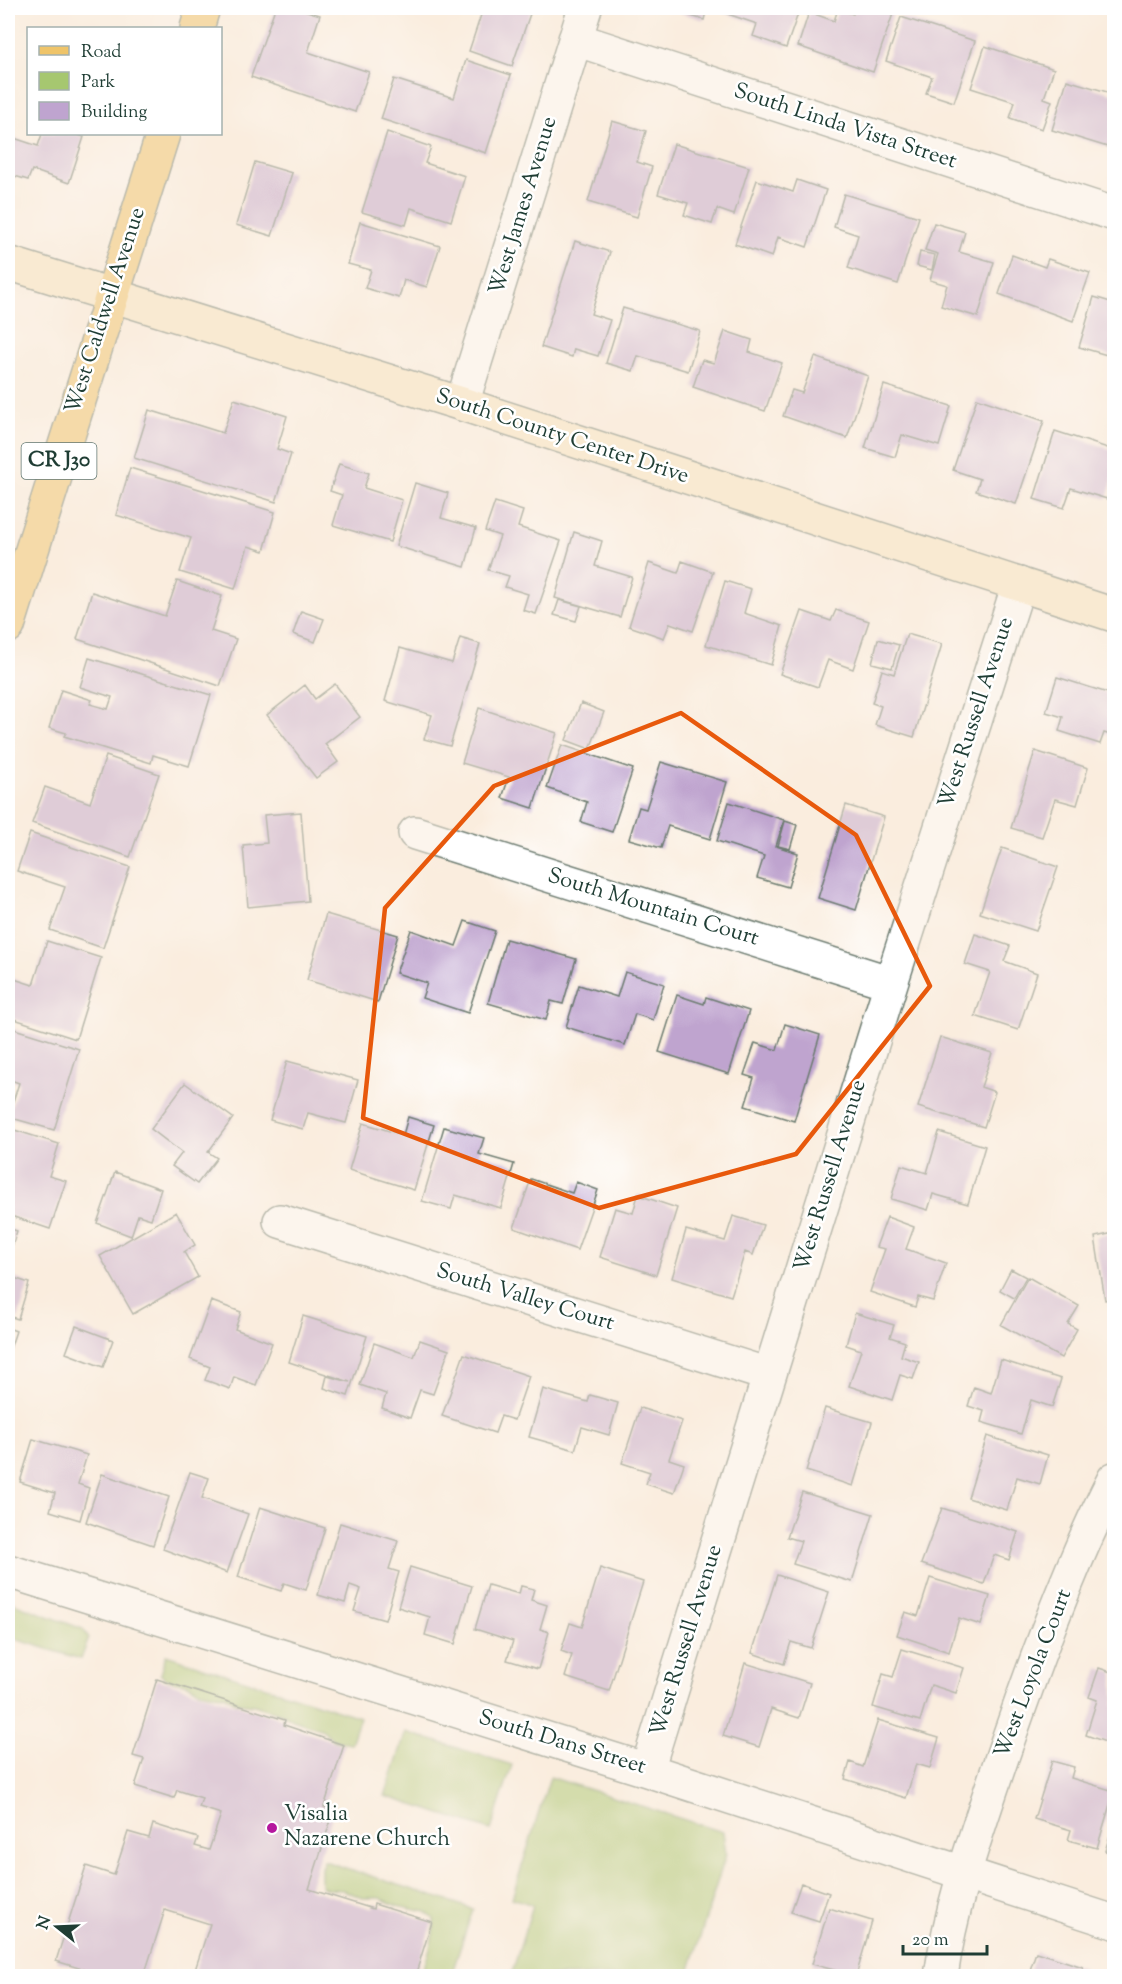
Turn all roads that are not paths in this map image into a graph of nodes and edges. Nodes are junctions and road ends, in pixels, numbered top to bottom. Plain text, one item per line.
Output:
1 (203, 8) edge
2 (585, 8) edge
3 (196, 27) edge
4 (575, 39) junction
5 (163, 135) edge
6 (1114, 214) edge
7 (8, 263) edge
8 (111, 296) junction
9 (462, 404) junction
10 (1019, 584) junction
11 (1114, 615) edge
12 (8, 626) edge
13 (414, 833) dead end
14 (891, 983) junction
15 (280, 1221) dead end
16 (769, 1375) junction
17 (1114, 1479) edge
18 (8, 1571) edge
19 (647, 1770) junction
20 (965, 1873) junction
21 (1114, 1922) edge
22 (941, 1977) edge

1 - 3 main road
2 - 4 street, West James Avenue
4 - 6 street, South Linda Vista Street
4 - 9 street, West James Avenue
5 - 8 main road, West Caldwell Avenue / CR J30
7 - 8 street, South County Center Drive
8 - 9 street, South County Center Drive
8 - 12 main road, West Caldwell Avenue / CR J30
9 - 10 street, South County Center Drive
10 - 11 street, South County Center Drive
10 - 14 street, West Russell Avenue
13 - 14 street, South Mountain Court
14 - 16 street, West Russell Avenue
15 - 16 street, South Valley Court
16 - 19 street, West Russell Avenue
17 - 20 street, West Loyola Court
18 - 19 street, South Dans Street
19 - 20 street, South Dans Street
20 - 21 street, South Dans Street
20 - 22 street, West Loyola Court

